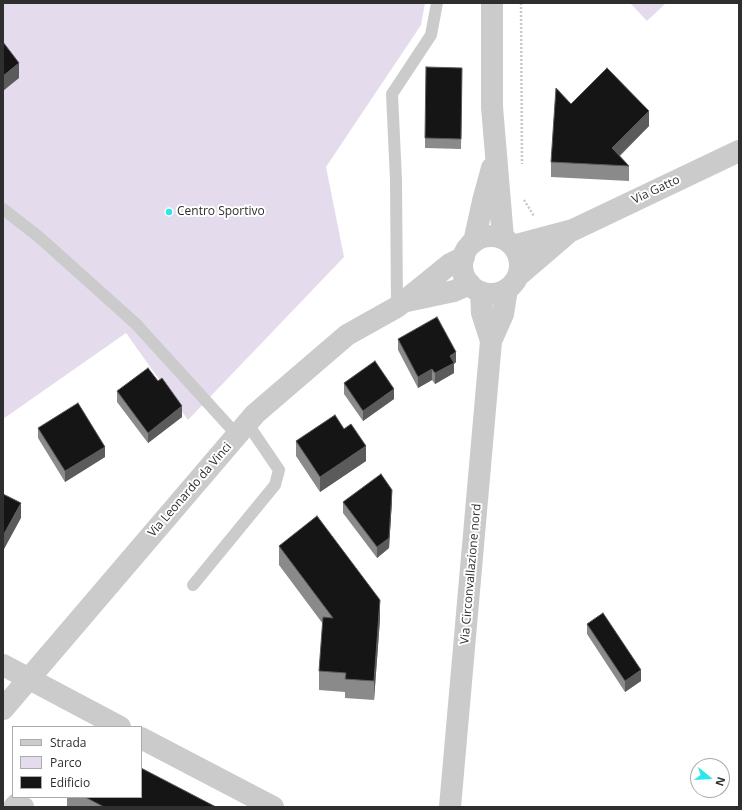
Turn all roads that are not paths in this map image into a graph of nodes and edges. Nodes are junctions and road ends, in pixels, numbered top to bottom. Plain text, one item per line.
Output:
1 (437, 3) edge
2 (492, 3) edge
3 (739, 151) edge
4 (495, 159) junction
5 (3, 208) edge
6 (573, 230) junction
7 (508, 242) junction
8 (469, 250) junction
9 (512, 283) junction
10 (476, 288) junction
11 (401, 304) junction
12 (492, 341) junction
13 (242, 429) junction
14 (193, 585) dead end
15 (3, 665) edge
16 (28, 679) junction
17 (3, 709) edge
18 (118, 726) edge
19 (142, 739) edge
20 (273, 807) edge
21 (450, 807) edge

1 - 11 lane
2 - 4 street, Via Circonvallazione nord
3 - 6 street, Via Gatto
4 - 7 street, Via Circonvallazione nord
4 - 8 street, Via Circonvallazione nord
5 - 13 lane
6 - 7 street, Via Gatto
6 - 9 street, Via Gatto
7 - 8 street
7 - 9 street, Via Circonvallazione nord
8 - 10 street, Via Circonvallazione nord
8 - 11 street, Via Leonardo da Vinci
9 - 10 street
9 - 12 street, Via Circonvallazione nord
10 - 11 street, Via Leonardo da Vinci
10 - 12 street, Via Circonvallazione nord
11 - 13 street, Via Leonardo da Vinci
12 - 21 street, Via Circonvallazione nord
13 - 14 lane
13 - 16 street, Via Leonardo da Vinci
15 - 16 street
16 - 17 street, Via Leonardo da Vinci
16 - 18 street
19 - 20 street

